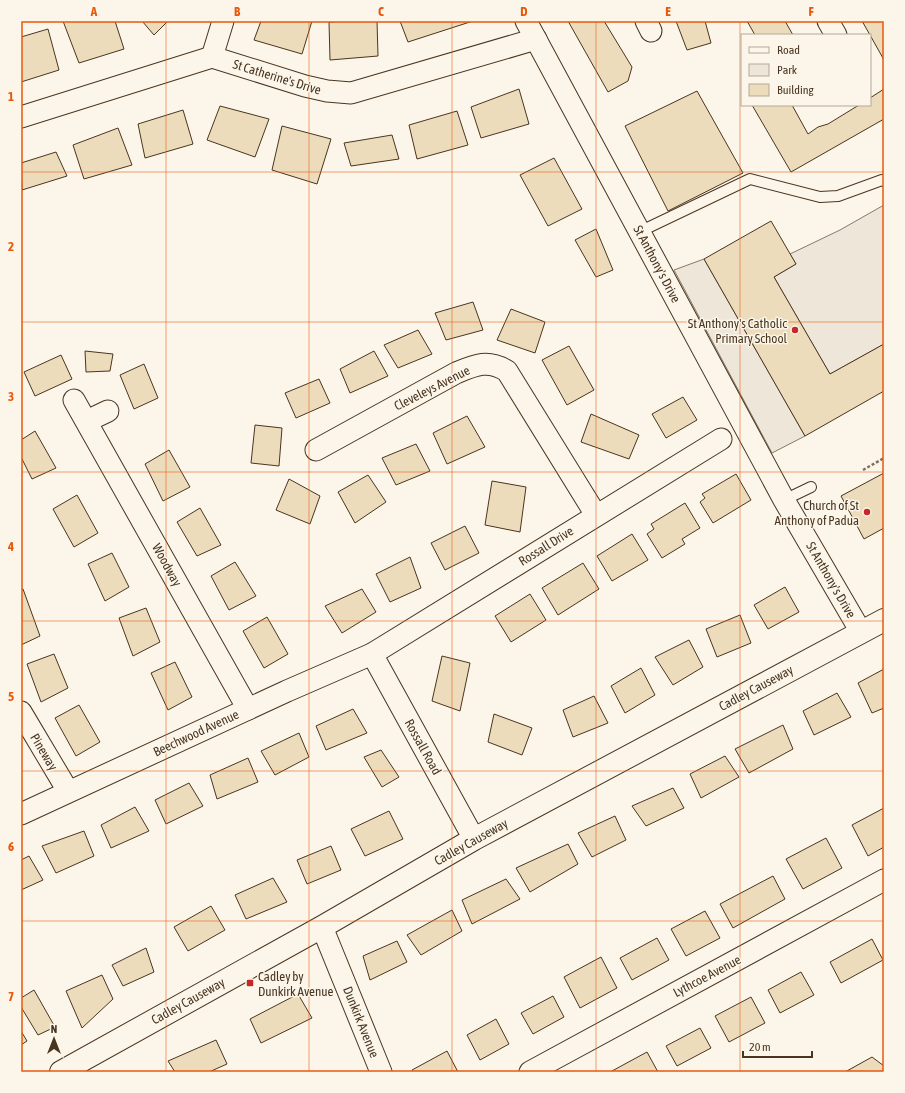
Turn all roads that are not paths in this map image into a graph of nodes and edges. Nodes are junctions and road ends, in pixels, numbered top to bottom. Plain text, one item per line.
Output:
1 (223, 21) edge
2 (526, 21) edge
3 (828, 21) edge
4 (835, 34) edge
5 (536, 39) junction
6 (212, 57) junction
7 (21, 117) edge
8 (884, 181) edge
9 (639, 232) junction
10 (74, 400) dead end
11 (108, 411) dead end
12 (86, 421) junction
13 (721, 439) dead end
14 (316, 450) dead end
15 (811, 487) dead end
16 (784, 500) junction
17 (596, 515) junction
18 (884, 620) edge
19 (861, 632) junction
20 (372, 654) junction
21 (248, 709) junction
22 (21, 712) edge
23 (68, 791) junction
24 (21, 814) edge
25 (474, 840) junction
26 (884, 880) edge
27 (322, 927) junction
28 (61, 1072) edge
29 (381, 1072) edge
30 (530, 1072) edge

1 - 6 street
2 - 5 street, St Anthony's Drive
3 - 4 street
5 - 6 street, St Catherine's Drive
5 - 9 street, St Anthony's Drive
6 - 7 street
8 - 9 lane
9 - 16 street, St Anthony's Drive
10 - 12 street, Woodway
11 - 12 street
12 - 21 street, Woodway
13 - 17 street, Rossall Drive
14 - 17 street, Cleveleys Avenue
15 - 16 lane
16 - 19 street, St Anthony's Drive
17 - 20 street, Rossall Drive
18 - 19 street, Cadley Causeway
19 - 25 street, Cadley Causeway
20 - 21 street, Beechwood Avenue
20 - 25 street, Rossall Road
21 - 23 street, Beechwood Avenue
22 - 23 street, Pineway
23 - 24 street, Beechwood Avenue
25 - 27 street, Cadley Causeway
26 - 30 street, Lythcoe Avenue
27 - 28 street, Cadley Causeway
27 - 29 street, Dunkirk Avenue

